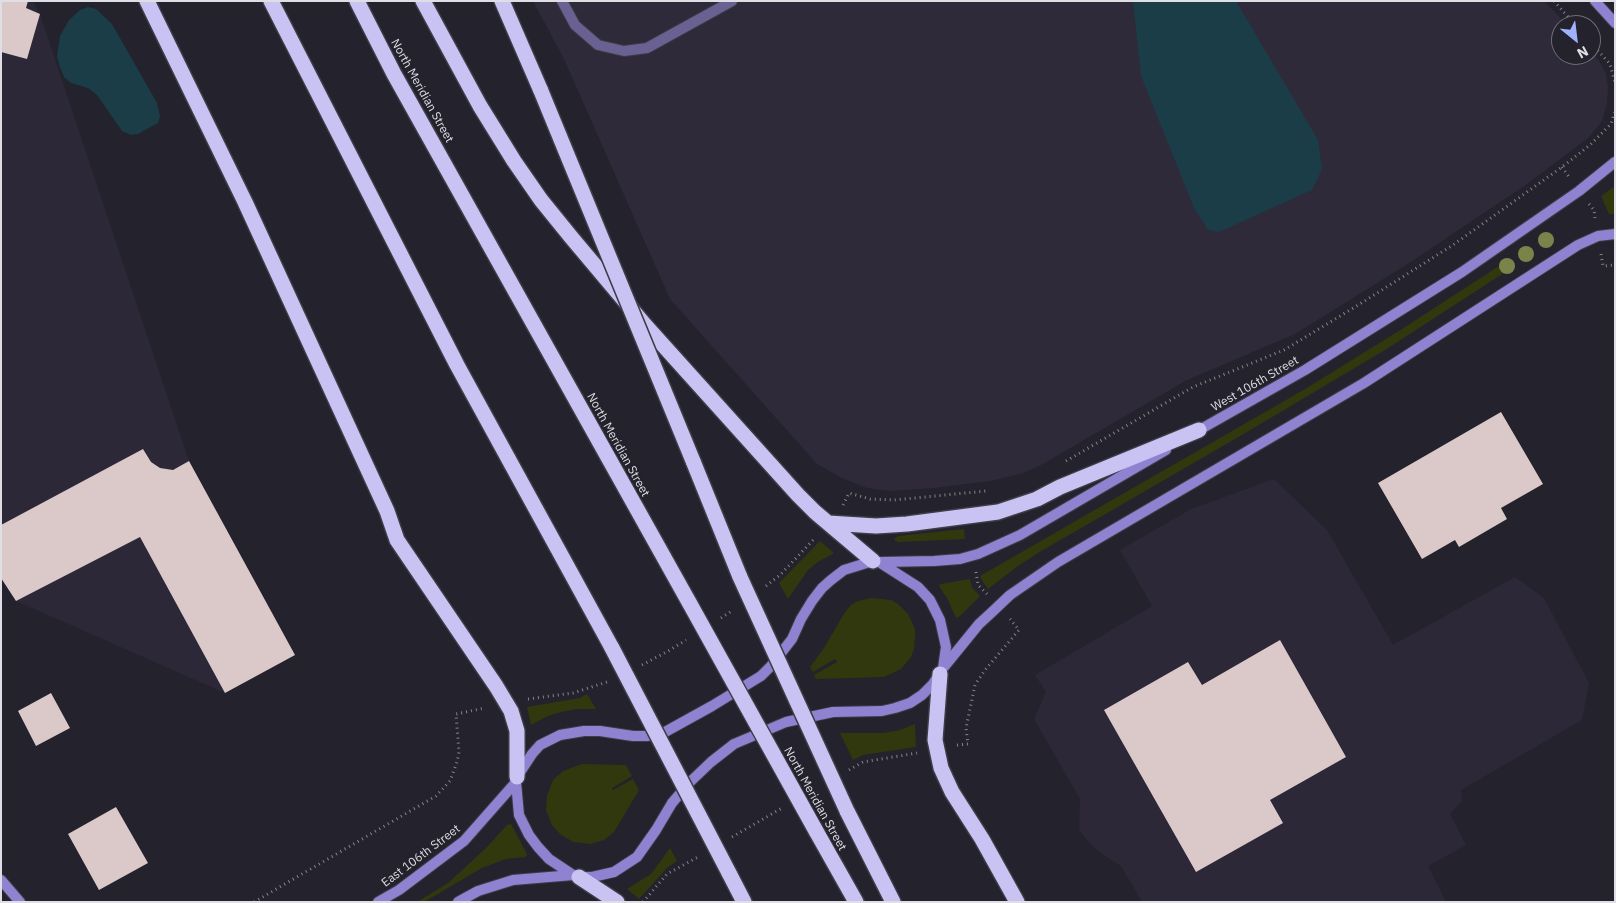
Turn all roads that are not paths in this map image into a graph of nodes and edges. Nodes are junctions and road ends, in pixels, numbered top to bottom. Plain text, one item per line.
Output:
1 (147, 1) edge
2 (271, 1) edge
3 (357, 1) edge
4 (423, 1) edge
5 (502, 1) edge
6 (562, 1) edge
7 (732, 1) edge
8 (1595, 1) edge
9 (1615, 23) edge
10 (1615, 162) edge
11 (1615, 234) edge
12 (1200, 430) junction
13 (828, 522) junction
14 (876, 561) junction
15 (942, 671) junction
16 (516, 779) junction
17 (576, 876) junction
18 (1, 880) edge
19 (20, 902) edge
20 (378, 902) edge
21 (458, 902) edge
22 (617, 902) edge
23 (744, 902) edge
24 (856, 902) edge
25 (893, 902) edge
26 (1017, 902) edge

1 - 16 highway
2 - 23 highway, bridge
3 - 24 highway, North Meridian Street, bridge
4 - 13 highway
5 - 25 highway, bridge
6 - 7 lane
8 - 9 street
10 - 12 street, West 106th Street
11 - 15 street
12 - 13 highway
12 - 14 street, West 106th Street
13 - 14 highway
14 - 15 street
14 - 16 street, East 106th Street
15 - 17 street
15 - 26 highway
16 - 17 street
16 - 20 street, East 106th Street
17 - 21 street
17 - 22 highway
18 - 19 street

